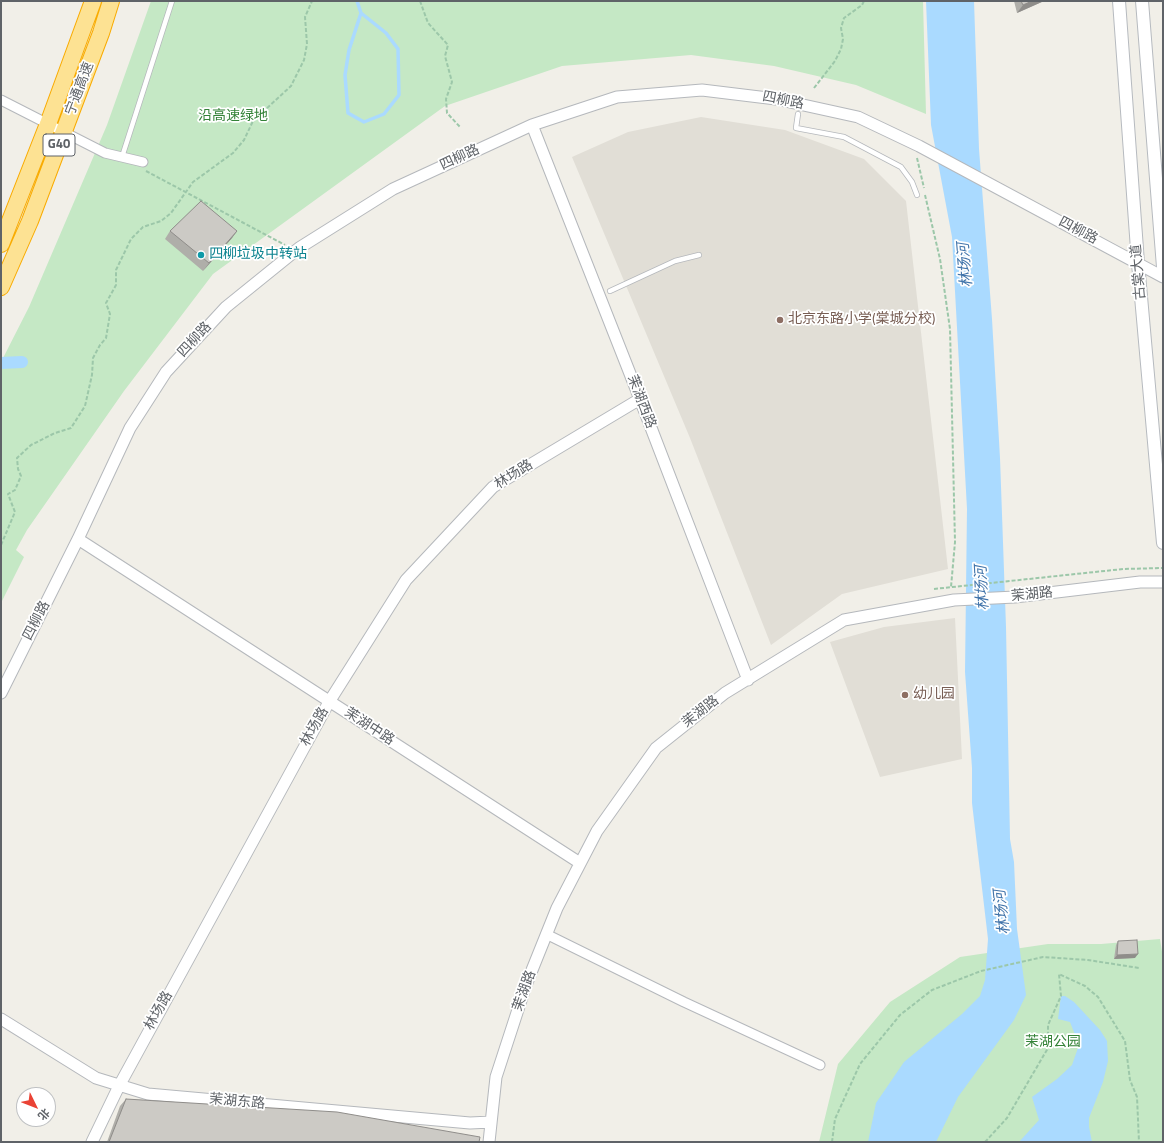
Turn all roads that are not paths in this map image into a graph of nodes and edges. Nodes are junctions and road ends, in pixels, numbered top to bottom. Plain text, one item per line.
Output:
1 (93, 1) edge
2 (111, 1) edge
3 (172, 1) edge
4 (1119, 1) edge
5 (1142, 1) edge
6 (1, 100) edge
7 (798, 114) dead end
8 (48, 124) junction
9 (532, 125) junction
10 (64, 132) junction
11 (121, 159) dead end
12 (142, 166) road end
13 (917, 195) dead end
14 (1, 244) edge
15 (699, 255) dead end
16 (1138, 263) junction
17 (1163, 267) edge
18 (1163, 277) edge
19 (1, 287) edge
20 (610, 291) dead end
21 (640, 399) junction
22 (78, 539) junction
23 (1163, 543) edge
24 (1163, 582) edge
25 (748, 680) junction
26 (1, 693) edge
27 (329, 702) junction
28 (580, 863) junction
29 (546, 934) junction
30 (1, 1018) edge
31 (820, 1065) dead end
32 (119, 1086) junction
33 (491, 1122) junction
34 (92, 1142) edge
35 (489, 1142) edge

1 - 8 highway, 宁通高速 / G40
2 - 10 highway, 宁通高速 / G40
3 - 11 lane
4 - 16 main road, 古棠大道
5 - 17 main road, 古棠大道
6 - 8 street
7 - 13 lane
8 - 10 street
8 - 14 highway, 宁通高速 / G40
9 - 16 street, 四柳路
9 - 21 street, 茉湖西路
9 - 22 street, 四柳路
10 - 12 street
10 - 19 highway, 宁通高速 / G40
15 - 20 lane
16 - 18 street, 四柳路
16 - 23 main road, 古棠大道
21 - 25 street, 茉湖西路
21 - 27 street, 林场路
22 - 26 street, 四柳路
22 - 27 street, 茉湖中路
24 - 25 street, 茉湖路
25 - 28 street, 茉湖路
27 - 28 street, 茉湖中路
27 - 32 street, 林场路
28 - 29 street, 茉湖路
29 - 31 street
29 - 33 street, 茉湖路
30 - 32 street, 茉湖东路
32 - 33 street, 茉湖东路
32 - 34 street, 林场路
33 - 35 street, 茉湖路

